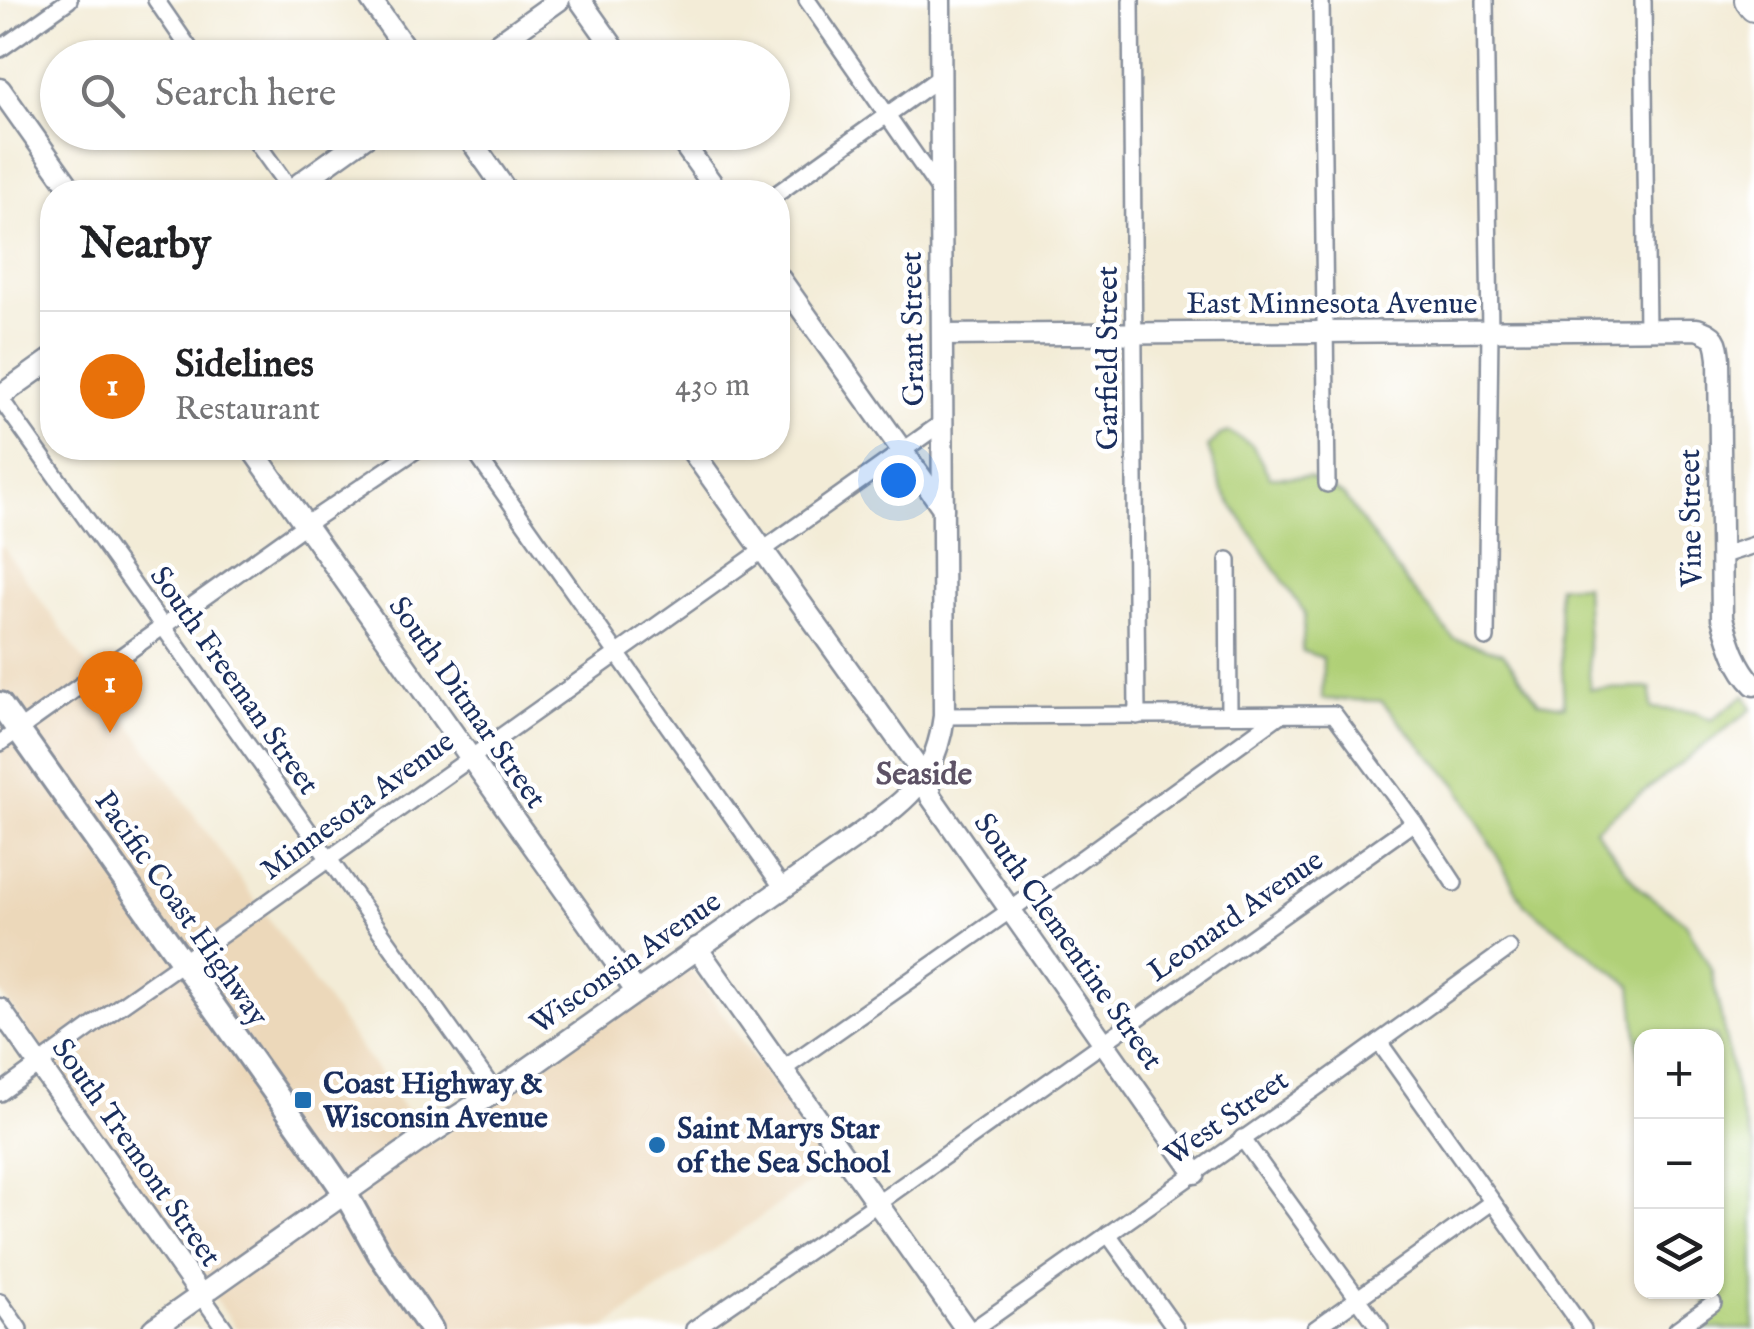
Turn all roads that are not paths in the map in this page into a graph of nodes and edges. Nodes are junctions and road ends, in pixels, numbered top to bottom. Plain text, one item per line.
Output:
1 (69, 0) edge
2 (156, 0) edge
3 (371, 0) edge
4 (558, 0) edge
5 (580, 0) edge
6 (807, 0) edge
7 (940, 0) edge
8 (1131, 0) edge
9 (1322, 0) edge
10 (1485, 0) edge
11 (1643, 0) edge
12 (1749, 0) edge
13 (1754, 7) edge
14 (184, 40) edge
15 (399, 40) edge
16 (503, 40) edge
17 (608, 40) edge
18 (0, 49) edge
19 (940, 78) junction
20 (0, 89) edge
21 (887, 115) junction
22 (40, 145) edge
23 (43, 150) edge
24 (262, 150) edge
25 (347, 150) edge
26 (478, 150) edge
27 (688, 150) edge
28 (64, 180) edge
29 (282, 180) edge
30 (306, 180) edge
31 (499, 180) edge
32 (709, 180) edge
33 (790, 184) edge
34 (940, 191) junction
35 (790, 293) edge
36 (1647, 330) junction
37 (1490, 331) junction
38 (1324, 333) junction
39 (1134, 334) junction
40 (942, 335) junction
41 (1718, 342) joint
42 (40, 369) edge
43 (0, 397) edge
44 (942, 422) junction
45 (902, 451) junction
46 (40, 453) edge
47 (45, 460) edge
48 (259, 460) edge
49 (401, 460) edge
50 (481, 460) edge
51 (699, 460) edge
52 (1326, 484) dead end
53 (942, 508) junction
54 (305, 525) junction
55 (1754, 545) edge
56 (763, 550) junction
57 (1720, 556) junction
58 (1228, 560) dead end
59 (164, 627) junction
60 (1486, 638) dead end
61 (618, 653) junction
62 (1754, 686) edge
63 (0, 704) edge
64 (1229, 714) junction
65 (1281, 714) junction
66 (944, 716) junction
67 (1137, 716) junction
68 (9, 736) edge
69 (472, 758) junction
70 (924, 777) junction
71 (1414, 822) junction
72 (328, 859) junction
73 (1454, 883) dead end
74 (782, 887) junction
75 (1012, 908) junction
76 (697, 948) junction
77 (1509, 948) dead end
78 (184, 962) junction
79 (636, 991) junction
80 (0, 1010) edge
81 (1103, 1042) junction
82 (1379, 1042) junction
83 (39, 1065) junction
84 (782, 1070) junction
85 (495, 1092) junction
86 (0, 1094) edge
87 (1242, 1138) junction
88 (1196, 1173) junction
89 (345, 1193) junction
90 (1492, 1202) junction
91 (878, 1203) junction
92 (1108, 1234) junction
93 (201, 1295) junction
94 (1358, 1299) junction
95 (0, 1302) edge
96 (1714, 1303) dead end
97 (19, 1329) edge
98 (153, 1329) edge
99 (226, 1329) edge
100 (430, 1329) edge
101 (694, 1329) edge
102 (970, 1329) edge
103 (1176, 1329) edge
104 (1315, 1329) edge
105 (1380, 1329) edge
106 (1584, 1329) edge
107 (1677, 1329) edge

1 - 18 street
2 - 14 street
3 - 15 street
4 - 16 street
5 - 17 street
6 - 21 street
7 - 19 street, Grant Street
8 - 39 street, Garfield Street
9 - 38 street
10 - 37 street
11 - 36 street
12 - 13 highway
19 - 21 street
19 - 34 street, Grant Street
20 - 22 street
21 - 33 street
21 - 34 street
23 - 28 street
24 - 29 street
25 - 30 street
26 - 31 street
27 - 32 street
34 - 40 street, Grant Street
35 - 45 street
36 - 37 street, East Minnesota Avenue
36 - 41 street, East Minnesota Avenue
37 - 38 street, East Minnesota Avenue
37 - 60 street
38 - 39 street, East Minnesota Avenue
38 - 52 street
39 - 40 street, East Minnesota Avenue
39 - 67 street, Garfield Street
40 - 44 street, Grant Street
41 - 57 street, Vine Street
42 - 43 street
43 - 46 street, South Freeman Street
44 - 45 street, Minnesota Avenue
44 - 53 street, Grant Street
45 - 53 street
45 - 56 street, Minnesota Avenue
47 - 59 street, South Freeman Street
48 - 54 street, South Ditmar Street
49 - 54 street
50 - 61 street
51 - 56 street, South Clementine Street
53 - 66 street, Grant Street
54 - 59 street
54 - 69 street, South Ditmar Street
55 - 57 street
56 - 61 street, Minnesota Avenue
56 - 70 street, South Clementine Street
57 - 62 street, Vine Street
58 - 64 street
59 - 68 street
59 - 72 street, South Freeman Street
61 - 69 street, Minnesota Avenue
61 - 74 street
63 - 68 main road, Pacific Coast Highway
64 - 65 street
64 - 67 street
65 - 71 street
65 - 75 street
66 - 67 street
66 - 70 street, Wisconsin Avenue
68 - 78 main road, Pacific Coast Highway
69 - 72 street, Minnesota Avenue
69 - 79 street, South Ditmar Street
70 - 74 street, Wisconsin Avenue
70 - 75 street, South Clementine Street
71 - 73 street
71 - 81 street, Leonard Avenue
72 - 78 street, Minnesota Avenue
72 - 85 street, South Freeman Street
74 - 76 street, Wisconsin Avenue
75 - 81 street, South Clementine Street
75 - 84 street
76 - 79 street, Wisconsin Avenue
76 - 84 street
77 - 82 street, West Street
78 - 83 street, Minnesota Avenue
78 - 89 main road, Pacific Coast Highway
79 - 85 street, Wisconsin Avenue
80 - 83 street, South Tremont Street
81 - 88 street, South Clementine Street
81 - 91 street, Leonard Avenue
82 - 87 street, West Street
82 - 90 street
83 - 86 street, Minnesota Avenue
83 - 93 street, South Tremont Street
84 - 91 street
85 - 89 street, Wisconsin Avenue
87 - 88 street, West Street
87 - 94 street
88 - 92 street, West Street
89 - 93 street, Wisconsin Avenue
89 - 100 main road
90 - 94 street
90 - 106 street
91 - 101 street, Leonard Avenue
91 - 102 street
92 - 102 street, West Street
92 - 103 street
93 - 98 street, Wisconsin Avenue
93 - 99 street, South Tremont Street
94 - 104 street
94 - 105 street
95 - 97 street
96 - 107 street

